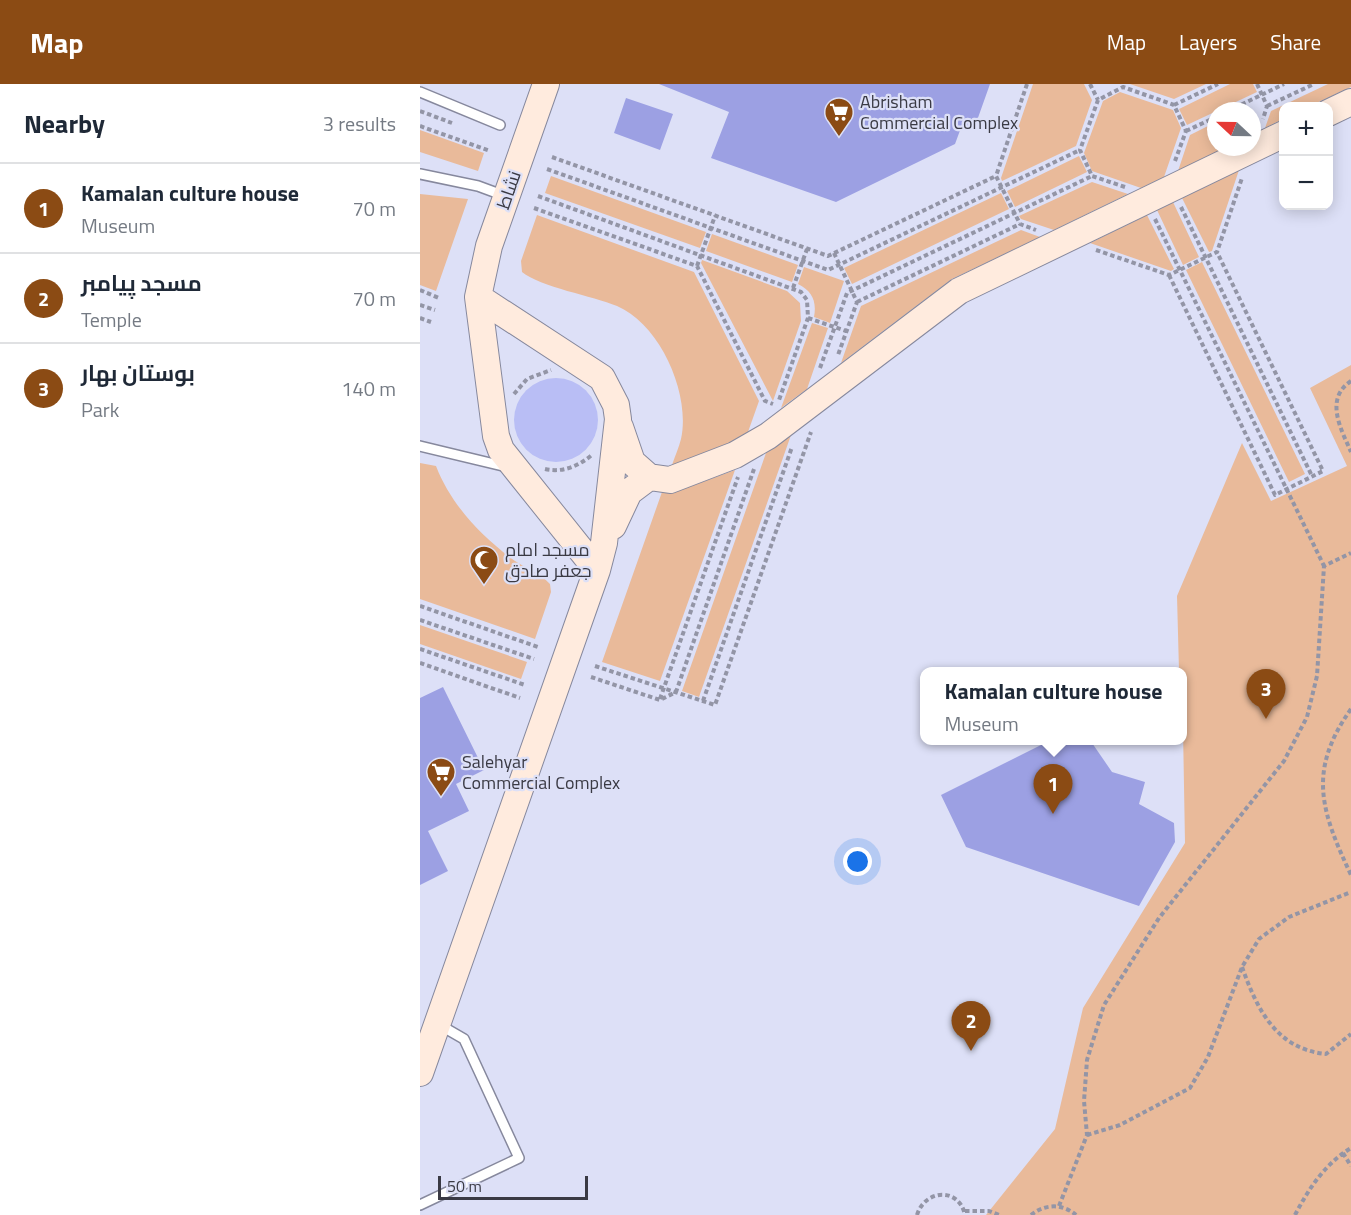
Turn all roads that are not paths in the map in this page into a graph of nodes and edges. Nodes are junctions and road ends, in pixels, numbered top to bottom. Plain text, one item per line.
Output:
1 (546, 84) edge
2 (420, 92) edge
3 (1351, 102) edge
4 (1333, 110) edge
5 (500, 125) dead end
6 (1272, 129) edge
7 (420, 174) edge
8 (506, 196) junction
9 (478, 297) junction
10 (618, 419) junction
11 (420, 446) edge
12 (527, 468) junction
13 (650, 477) junction
14 (604, 543) junction
15 (597, 570) junction
16 (437, 1023) junction
17 (420, 1073) edge
18 (420, 1205) edge

1 - 8 street, نشاط
2 - 5 lane
3 - 4 street
6 - 13 street
7 - 8 lane
8 - 9 street, نشاط
9 - 10 street
9 - 12 street, نشاط
10 - 13 street
10 - 14 street
11 - 12 lane
12 - 15 street, نشاط
13 - 14 street
14 - 15 street
15 - 16 street
16 - 17 street
16 - 18 lane

